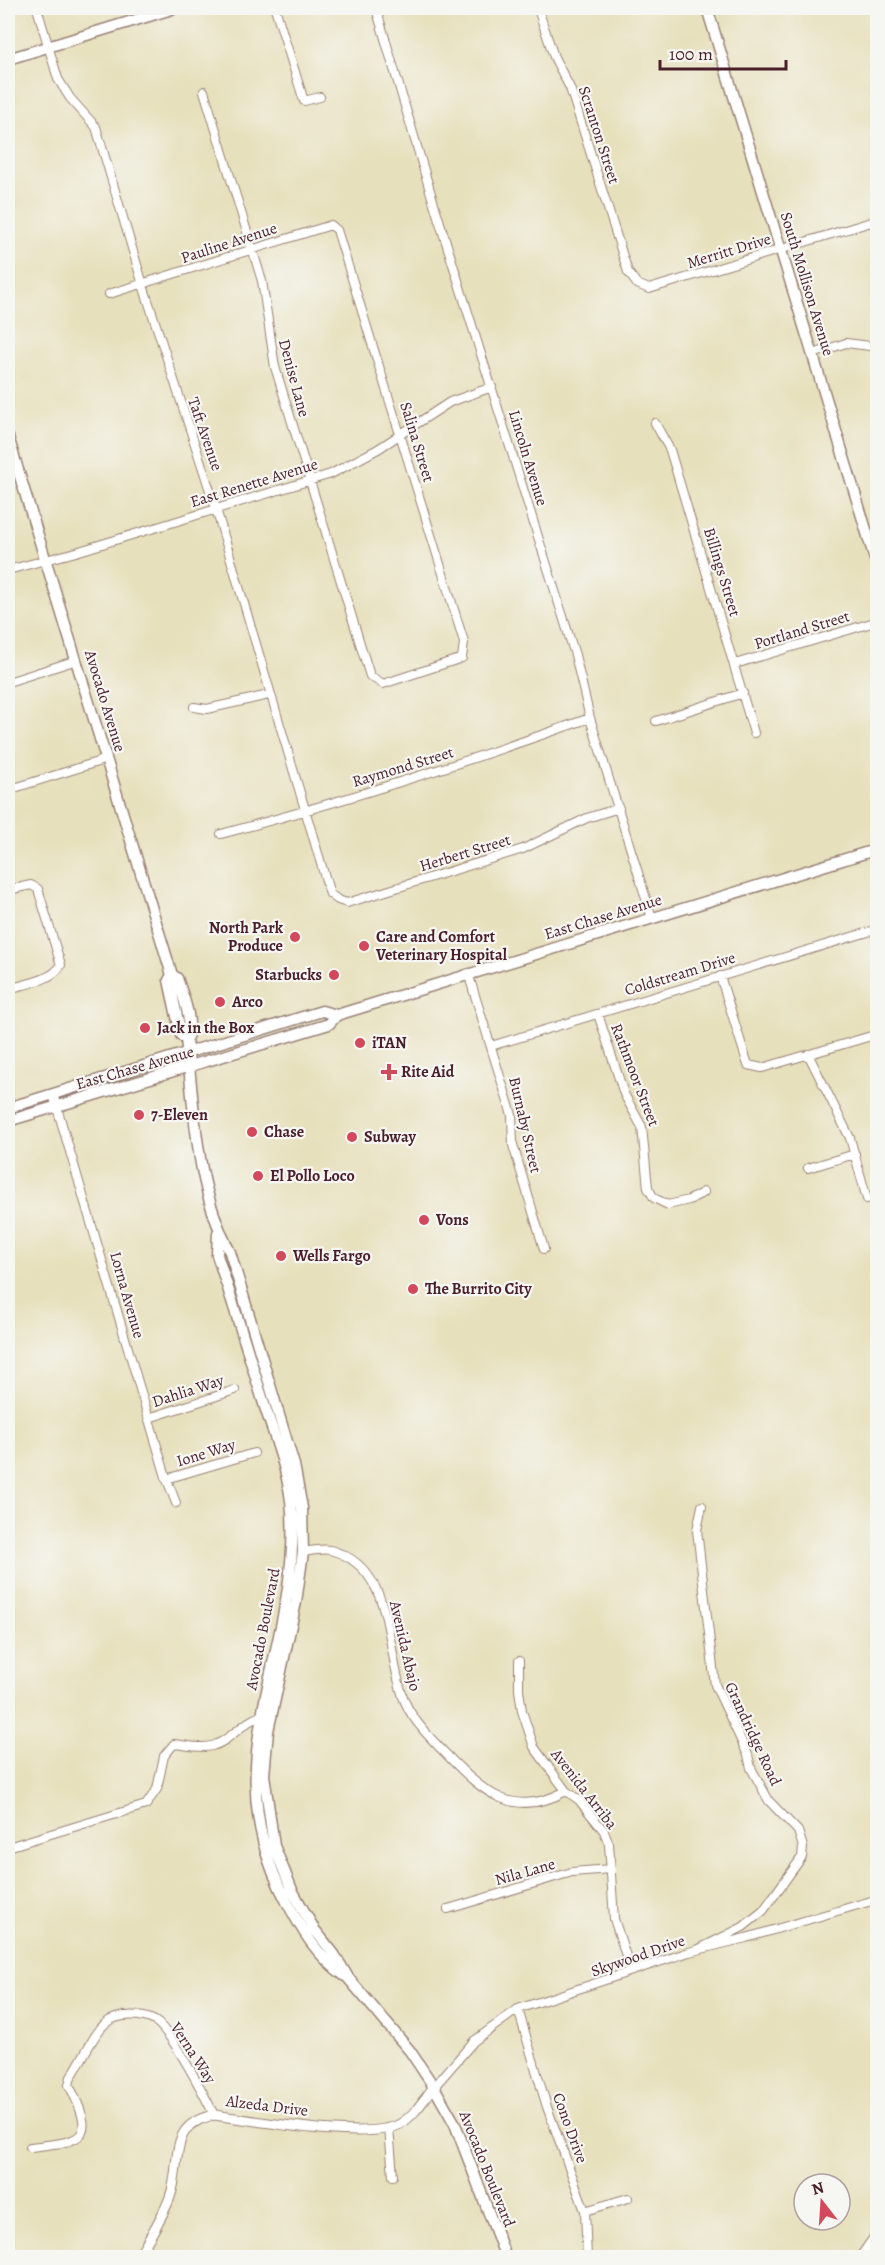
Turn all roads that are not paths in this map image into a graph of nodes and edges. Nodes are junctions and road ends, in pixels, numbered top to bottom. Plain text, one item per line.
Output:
1 (37, 8) edge
2 (175, 8) edge
3 (275, 8) edge
4 (376, 8) edge
5 (707, 8) edge
6 (538, 9) dead end
7 (47, 47) junction
8 (8, 59) edge
9 (204, 91) dead end
10 (320, 97) dead end
11 (878, 220) edge
12 (344, 250) joint
13 (781, 250) junction
14 (253, 251) junction
15 (628, 272) joint
16 (143, 285) junction
17 (109, 294) dead end
18 (878, 347) edge
19 (813, 354) junction
20 (492, 387) junction
21 (655, 423) dead end
22 (400, 433) junction
23 (9, 445) edge
24 (309, 482) junction
25 (216, 509) junction
26 (46, 558) junction
27 (878, 569) edge
28 (8, 570) edge
29 (878, 621) edge
30 (77, 660) junction
31 (735, 664) junction
32 (368, 669) joint
33 (8, 682) edge
34 (743, 693) junction
35 (269, 695) junction
36 (194, 707) dead end
37 (590, 718) junction
38 (656, 721) dead end
39 (754, 733) dead end
40 (107, 759) junction
41 (8, 790) edge
42 (619, 808) junction
43 (305, 812) junction
44 (221, 834) dead end
45 (878, 849) edge
46 (326, 880) joint
47 (8, 890) edge
48 (652, 918) junction
49 (878, 929) edge
50 (468, 973) junction
51 (720, 976) junction
52 (8, 989) edge
53 (598, 1014) junction
54 (337, 1015) junction
55 (878, 1034) edge
56 (491, 1046) junction
57 (188, 1053) junction
58 (808, 1054) junction
59 (190, 1068) junction
60 (53, 1094) junction
61 (57, 1106) junction
62 (8, 1108) edge
63 (8, 1121) edge
64 (855, 1154) junction
65 (808, 1168) dead end
66 (704, 1192) dead end
67 (867, 1199) dead end
68 (218, 1229) junction
69 (544, 1249) dead end
70 (235, 1390) dead end
71 (148, 1418) junction
72 (254, 1453) dead end
73 (166, 1479) junction
74 (177, 1503) dead end
75 (702, 1506) dead end
76 (303, 1552) junction
77 (519, 1661) dead end
78 (260, 1716) junction
79 (566, 1791) junction
80 (8, 1847) edge
81 (611, 1869) junction
82 (878, 1899) edge
83 (448, 1909) dead end
84 (699, 1949) junction
85 (631, 1971) junction
86 (349, 1979) junction
87 (518, 2009) junction
88 (434, 2087) junction
89 (214, 2115) junction
90 (389, 2128) junction
91 (30, 2147) dead end
92 (393, 2176) dead end
93 (628, 2198) dead end
94 (585, 2211) junction
95 (878, 2232) edge
96 (137, 2258) edge
97 (506, 2258) edge
98 (587, 2258) edge
99 (860, 2258) edge

1 - 7 street, Taft Avenue
2 - 7 main road
3 - 10 street
4 - 20 street, Lincoln Avenue
5 - 13 main road, South Mollison Avenue
6 - 15 street, Scranton Street
7 - 8 main road
7 - 16 street, Taft Avenue
9 - 14 street, Denise Lane
11 - 13 street, Merritt Drive
12 - 14 street, Pauline Avenue
12 - 22 street, Salina Street
13 - 15 street, Merritt Drive
13 - 19 main road, South Mollison Avenue
14 - 16 street, Pauline Avenue
14 - 24 street, Denise Lane
16 - 17 street, Pauline Avenue
16 - 25 street, Taft Avenue
18 - 19 street
19 - 27 main road, South Mollison Avenue
20 - 22 street, East Renette Avenue
20 - 37 street, Lincoln Avenue
21 - 31 street, Billings Street
22 - 24 street, East Renette Avenue
22 - 32 street, Salina Street
23 - 26 main road, Avocado Avenue
24 - 25 street, East Renette Avenue
24 - 32 street, Denise Lane
25 - 26 street, East Renette Avenue
25 - 35 street, Taft Avenue
26 - 28 street, East Renette Avenue
26 - 30 main road, Avocado Avenue
29 - 31 street, Portland Street
30 - 33 street
30 - 40 main road, Avocado Avenue
31 - 34 street, Billings Street
34 - 38 street
34 - 39 street, Billings Street
35 - 36 street
35 - 43 street, Taft Avenue
37 - 42 street, Lincoln Avenue
37 - 43 street, Raymond Street
40 - 41 street
40 - 57 main road, Avocado Avenue
42 - 46 street, Herbert Street
42 - 48 street, Lincoln Avenue
43 - 44 street, Raymond Street
43 - 46 street, Taft Avenue
45 - 48 main road, East Chase Avenue
47 - 52 street
48 - 50 main road, East Chase Avenue
49 - 51 street, Coldstream Drive
50 - 54 main road, East Chase Avenue
50 - 56 street, Burnaby Street
51 - 53 street, Coldstream Drive
51 - 58 street
53 - 56 street, Coldstream Drive
53 - 66 street, Rathmoor Street
54 - 57 main road, East Chase Avenue
54 - 59 main road, East Chase Avenue
55 - 58 street
56 - 69 street, Burnaby Street
57 - 59 main road, Avocado Avenue
57 - 60 main road, East Chase Avenue
58 - 64 street
59 - 61 main road, East Chase Avenue
59 - 68 main road, Avocado Boulevard
60 - 61 street, Lorna Avenue
60 - 62 main road, East Chase Avenue
61 - 63 main road, East Chase Avenue
61 - 71 street, Lorna Avenue
64 - 65 street
64 - 67 street
68 - 76 main road, Avocado Boulevard
68 - 78 main road, Avocado Boulevard
70 - 71 street, Dahlia Way
71 - 73 street, Lorna Avenue
72 - 73 street, Ione Way
73 - 74 street, Lorna Avenue
75 - 84 street, Grandridge Road
76 - 79 street, Avenida Abajo
76 - 86 main road, Avocado Boulevard
77 - 79 street, Avenida Arriba
78 - 80 street
78 - 86 main road, Avocado Boulevard
79 - 81 street, Avenida Arriba
81 - 83 street, Nila Lane
81 - 85 street, Avenida Arriba
82 - 84 street, Skywood Drive
84 - 85 street, Skywood Drive
85 - 87 street, Skywood Drive
86 - 88 main road, Avocado Boulevard
87 - 88 street, Skywood Drive
87 - 94 street, Cono Drive
88 - 90 street
88 - 97 main road, Avocado Boulevard
89 - 90 street, Alzeda Drive
89 - 91 street, Verna Way
89 - 96 street, Alzeda Drive
90 - 92 street
93 - 94 street
94 - 98 street, Cono Drive
95 - 99 street

